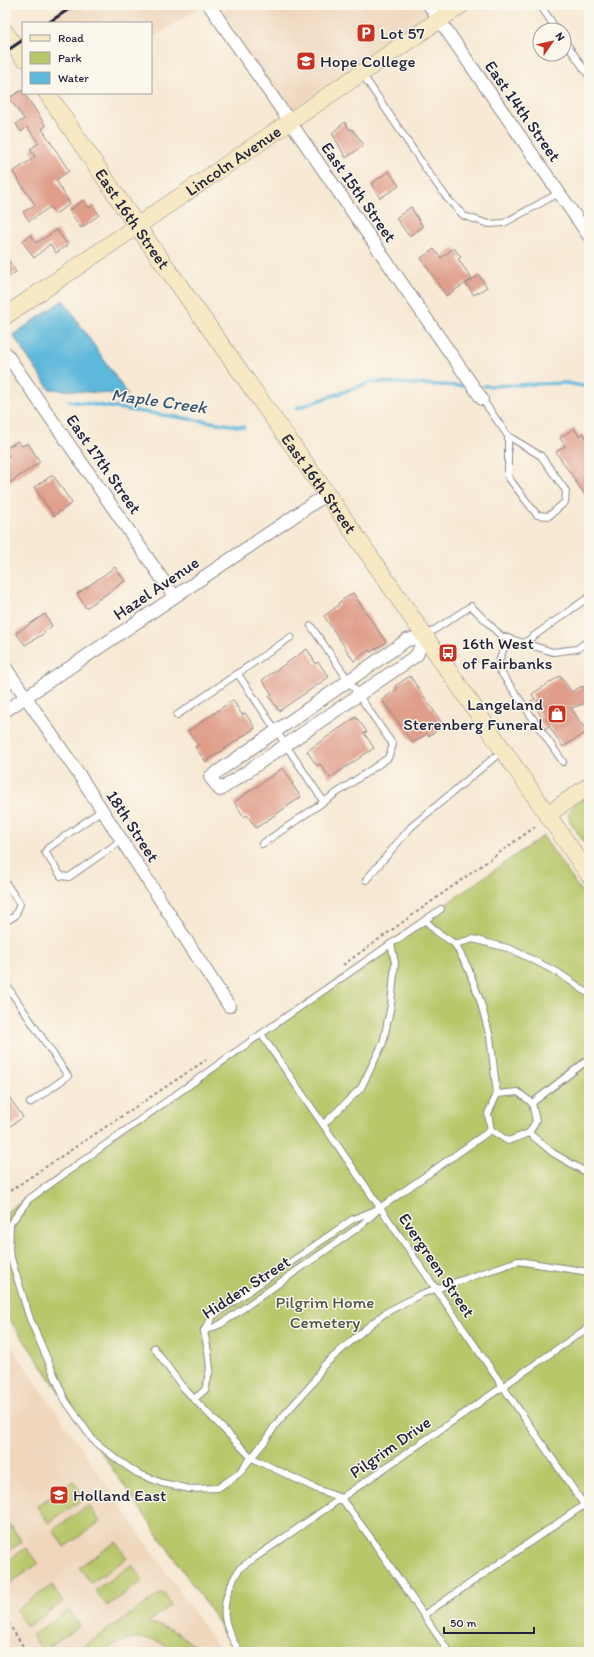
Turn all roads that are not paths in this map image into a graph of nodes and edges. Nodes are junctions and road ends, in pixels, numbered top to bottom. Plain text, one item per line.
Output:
1 (209, 5) edge
2 (429, 5) edge
3 (461, 5) edge
4 (540, 5) edge
5 (439, 20) junction
6 (552, 22) edge
7 (5, 32) edge
8 (572, 52) edge
9 (22, 57) edge
10 (362, 73) junction
11 (589, 76) edge
12 (48, 94) edge
13 (290, 122) junction
14 (559, 193) junction
15 (137, 226) junction
16 (589, 236) edge
17 (5, 316) edge
18 (5, 352) edge
19 (482, 399) joint
20 (508, 436) junction
21 (327, 494) junction
22 (174, 596) junction
23 (589, 597) edge
24 (312, 626) dead end
25 (424, 637) junction
26 (292, 638) dead end
27 (508, 638) junction
28 (589, 640) edge
29 (524, 643) junction
30 (5, 667) edge
31 (238, 674) junction
32 (349, 680) junction
33 (359, 694) junction
34 (27, 697) junction
35 (5, 711) edge
36 (177, 715) dead end
37 (277, 731) junction
38 (286, 744) junction
39 (503, 750) junction
40 (562, 762) dead end
41 (589, 786) edge
42 (324, 802) junction
43 (102, 810) junction
44 (548, 814) junction
45 (122, 840) junction
46 (262, 844) dead end
47 (589, 875) edge
48 (366, 880) dead end
49 (5, 882) edge
50 (441, 910) dead end
51 (425, 920) junction
52 (5, 922) edge
53 (391, 944) junction
54 (455, 944) junction
55 (5, 983) edge
56 (589, 994) edge
57 (229, 1006) dead end
58 (261, 1034) junction
59 (589, 1059) edge
60 (497, 1094) junction
61 (30, 1102) dead end
62 (532, 1103) junction
63 (324, 1124) junction
64 (491, 1130) junction
65 (530, 1133) junction
66 (589, 1174) edge
67 (381, 1207) junction
68 (589, 1272) edge
69 (437, 1289) junction
70 (589, 1327) edge
71 (204, 1331) junction
72 (154, 1348) dead end
73 (503, 1386) junction
74 (194, 1399) junction
75 (252, 1458) junction
76 (341, 1498) junction
77 (584, 1505) junction
78 (589, 1512) edge
79 (424, 1615) junction
80 (240, 1652) edge
81 (449, 1652) edge

1 - 13 street, East 15th Street
2 - 5 street, East 14th Street
3 - 5 main road, Lincoln Avenue
4 - 6 lane
5 - 10 main road, Lincoln Avenue
5 - 14 street, East 14th Street
7 - 9 main road
8 - 11 lane
10 - 13 main road, Lincoln Avenue
10 - 14 lane
12 - 15 main road, East 16th Street
13 - 15 main road, Lincoln Avenue
13 - 19 street, East 15th Street
14 - 16 street, East 14th Street
15 - 17 main road, Lincoln Avenue
15 - 21 main road, East 16th Street
18 - 22 street, East 17th Street
19 - 20 lane
20 - 20 lane
21 - 22 street, Hazel Avenue
21 - 25 main road, East 16th Street
22 - 34 street, Hazel Avenue
23 - 29 lane
24 - 32 lane
25 - 27 lane
25 - 32 street
25 - 33 street
25 - 39 main road, East 16th Street
26 - 31 lane
27 - 29 lane
27 - 40 lane
28 - 29 lane
30 - 34 street, 18th Street
31 - 36 lane
31 - 37 lane
32 - 33 lane
32 - 37 street
33 - 38 street
33 - 42 lane
34 - 35 street, Hazel Avenue
34 - 43 street, 18th Street
37 - 38 lane
37 - 38 street
38 - 42 lane
39 - 44 main road, East 16th Street
39 - 48 lane
41 - 44 main road
42 - 46 lane
43 - 45 street, 18th Street
43 - 45 lane
44 - 47 main road, East 16th Street
45 - 57 street, 18th Street
49 - 52 lane
50 - 51 lane
51 - 53 lane
51 - 54 lane
53 - 58 lane
53 - 63 lane
54 - 56 lane
54 - 60 lane
55 - 61 lane
58 - 63 lane, Evergreen Street
58 - 75 lane
59 - 62 lane
60 - 62 lane
60 - 64 lane
62 - 65 lane
63 - 67 lane, Evergreen Street
64 - 65 lane
64 - 67 lane, Hidden Street
65 - 66 lane
67 - 69 lane, Evergreen Street
67 - 71 lane, Hidden Street
67 - 71 lane, Hidden Street
68 - 69 lane
69 - 73 lane, Evergreen Street
69 - 75 lane
70 - 73 lane, Pilgrim Drive
71 - 74 lane
72 - 74 lane
73 - 76 lane, Pilgrim Drive
73 - 77 lane, Evergreen Street
74 - 75 lane
75 - 76 lane
76 - 79 lane
76 - 80 lane, Pilgrim Drive
77 - 78 lane, Evergreen Street
77 - 79 lane
79 - 81 lane

